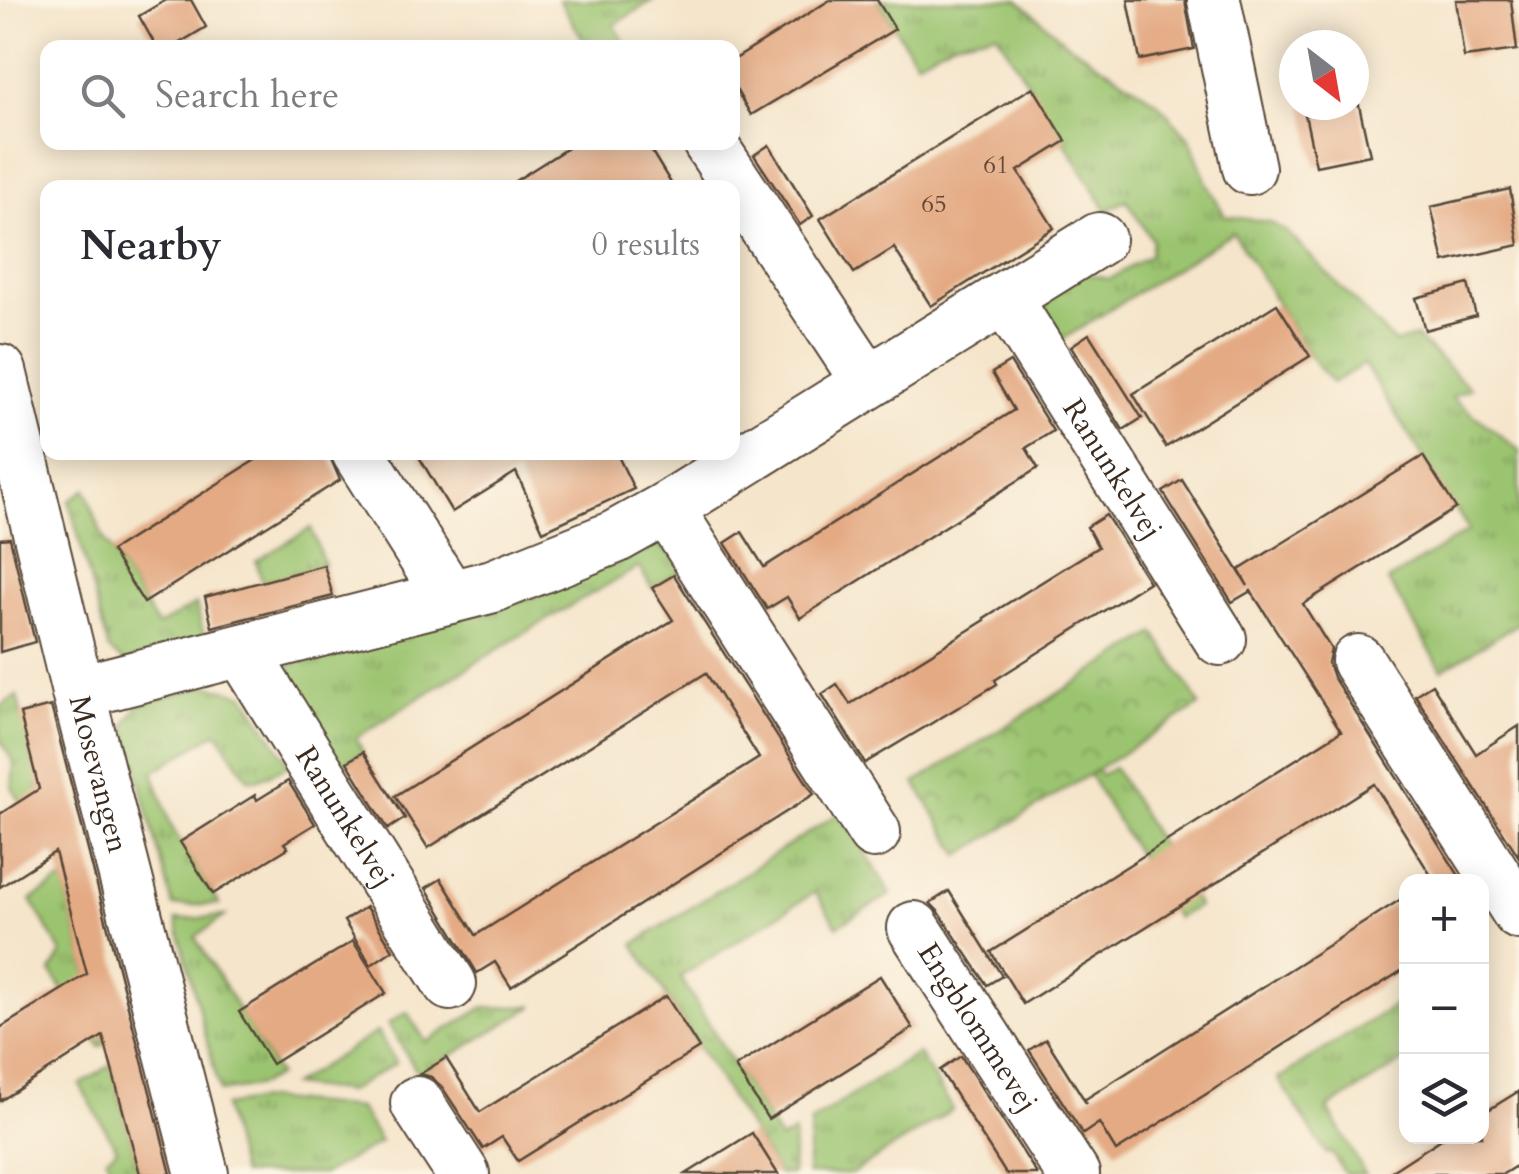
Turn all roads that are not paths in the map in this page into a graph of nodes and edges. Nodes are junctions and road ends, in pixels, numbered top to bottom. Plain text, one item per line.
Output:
1 (1214, 0) edge
2 (714, 150) edge
3 (1249, 168) dead end
4 (734, 180) edge
5 (740, 189) edge
6 (1099, 239) dead end
7 (1004, 298) junction
8 (0, 371) edge
9 (868, 382) junction
10 (363, 460) edge
11 (667, 508) junction
12 (450, 598) junction
13 (1220, 640) dead end
14 (242, 651) junction
15 (1358, 661) dead end
16 (78, 692) junction
17 (874, 832) dead end
18 (1519, 913) edge
19 (914, 928) dead end
20 (450, 984) dead end
21 (417, 1104) dead end
22 (202, 1174) edge
23 (463, 1174) edge
24 (1072, 1174) edge

1 - 3 street
2 - 4 street
5 - 9 street
6 - 7 street
7 - 9 street
7 - 13 street, Ranunkelvej
8 - 16 street, Mosevangen
9 - 11 street
10 - 12 street
11 - 12 street
11 - 17 street
12 - 14 street
14 - 16 street
14 - 20 street, Ranunkelvej
15 - 18 street
16 - 22 street, Mosevangen
19 - 24 street, Engblommevej
21 - 23 street

